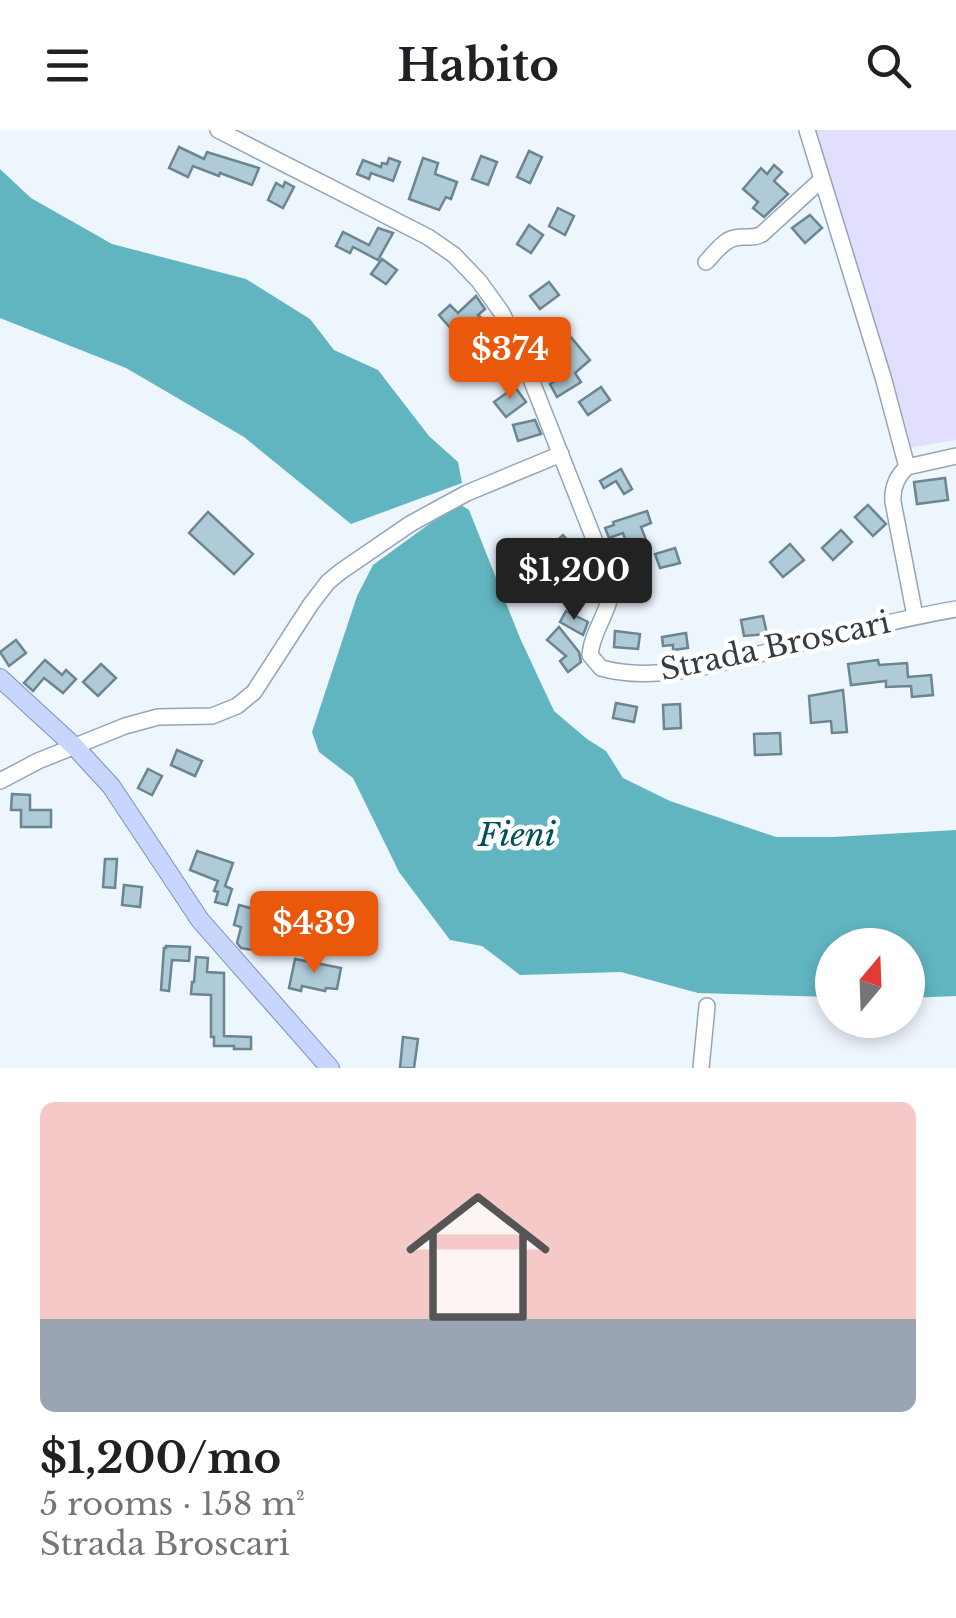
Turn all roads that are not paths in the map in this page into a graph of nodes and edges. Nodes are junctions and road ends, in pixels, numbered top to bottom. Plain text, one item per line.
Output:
1 (218, 130) edge
2 (807, 130) edge
3 (821, 180) junction
4 (706, 262) dead end
5 (561, 454) junction
6 (956, 456) edge
7 (907, 467) junction
8 (956, 608) edge
9 (916, 616) junction
10 (0, 678) edge
11 (76, 747) junction
12 (0, 781) edge
13 (708, 1006) dead end
14 (330, 1068) edge
15 (701, 1068) edge

1 - 5 street, Strada Broscari
2 - 3 street
3 - 4 street
3 - 7 street
5 - 9 street, Strada Broscari
5 - 11 street
6 - 7 street
7 - 9 street
8 - 9 street, Strada Broscari
10 - 11 main road
11 - 12 street
11 - 14 main road
13 - 15 street

